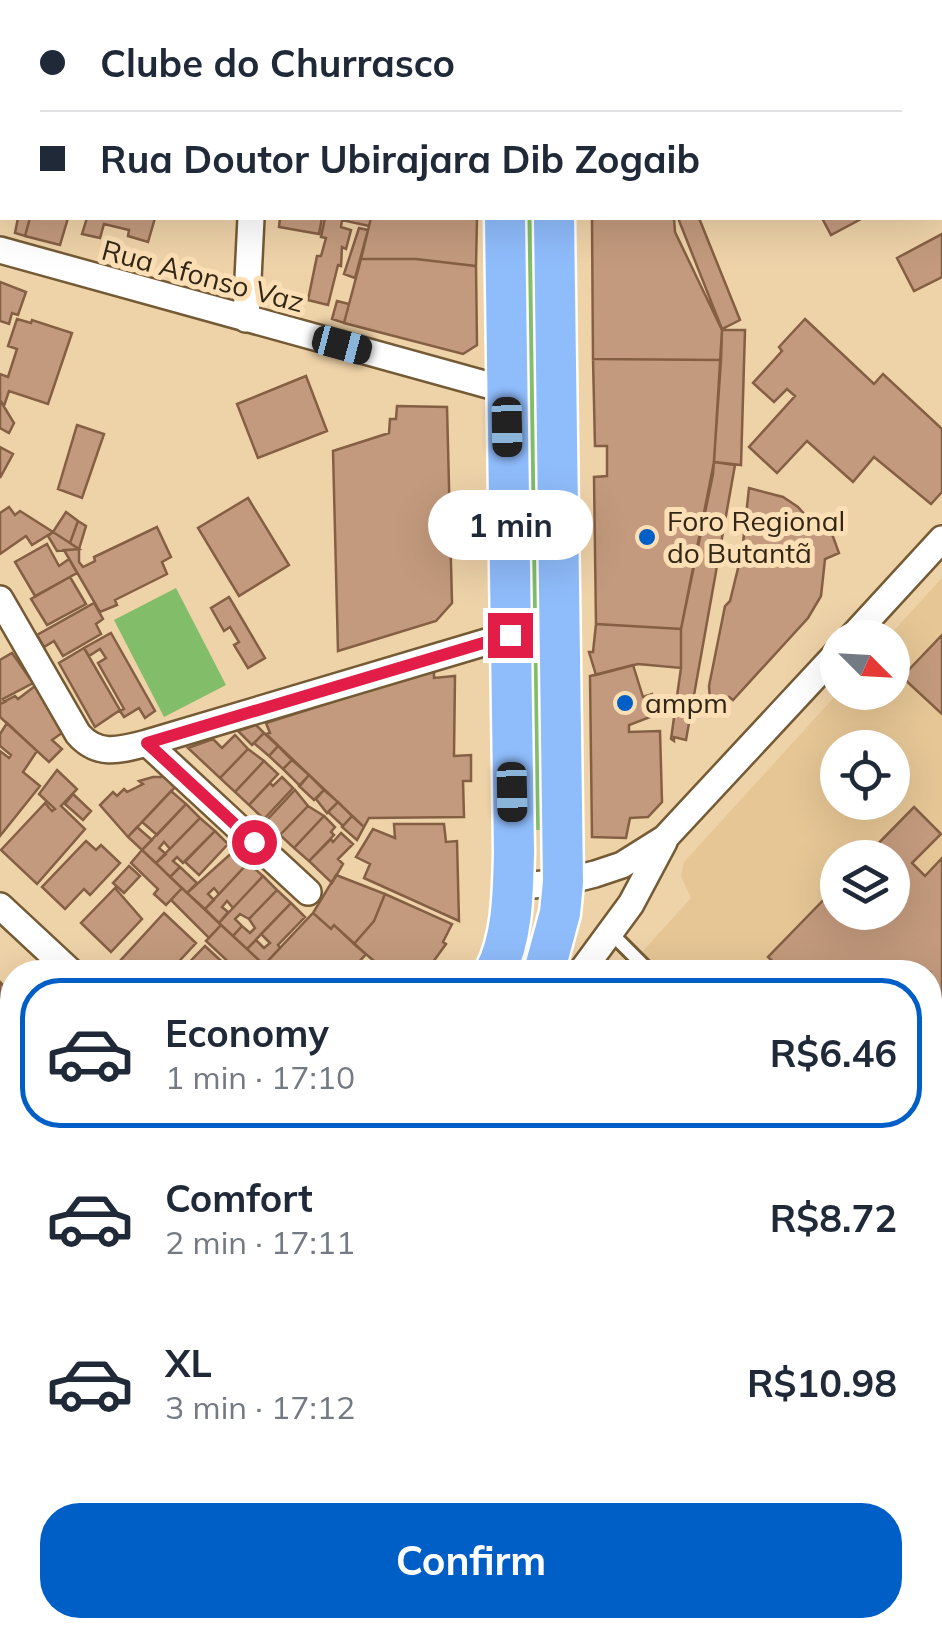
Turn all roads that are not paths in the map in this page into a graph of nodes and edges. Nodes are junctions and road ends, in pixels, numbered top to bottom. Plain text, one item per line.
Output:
1 (251, 220) edge
2 (505, 220) edge
3 (554, 220) edge
4 (0, 250) edge
5 (246, 319) junction
6 (506, 390) junction
7 (942, 539) edge
8 (0, 599) edge
9 (868, 620) edge
10 (510, 635) junction
11 (820, 671) edge
12 (147, 743) junction
13 (665, 838) junction
14 (563, 882) junction
15 (513, 888) junction
16 (308, 892) dead end
17 (0, 906) edge
18 (611, 933) junction
19 (58, 960) edge
20 (500, 960) edge
21 (547, 960) edge
22 (590, 960) edge
23 (638, 960) edge

1 - 5 street
2 - 6 main road
3 - 14 main road
4 - 5 street, Rua Afonso Vaz
5 - 6 street, Rua Afonso Vaz
6 - 10 main road
7 - 9 street
8 - 12 street
10 - 12 street
10 - 15 main road
11 - 13 street
12 - 16 street
13 - 14 street
13 - 18 street
14 - 15 street
14 - 21 main road
15 - 20 main road
17 - 19 street
18 - 22 street
18 - 23 lane

